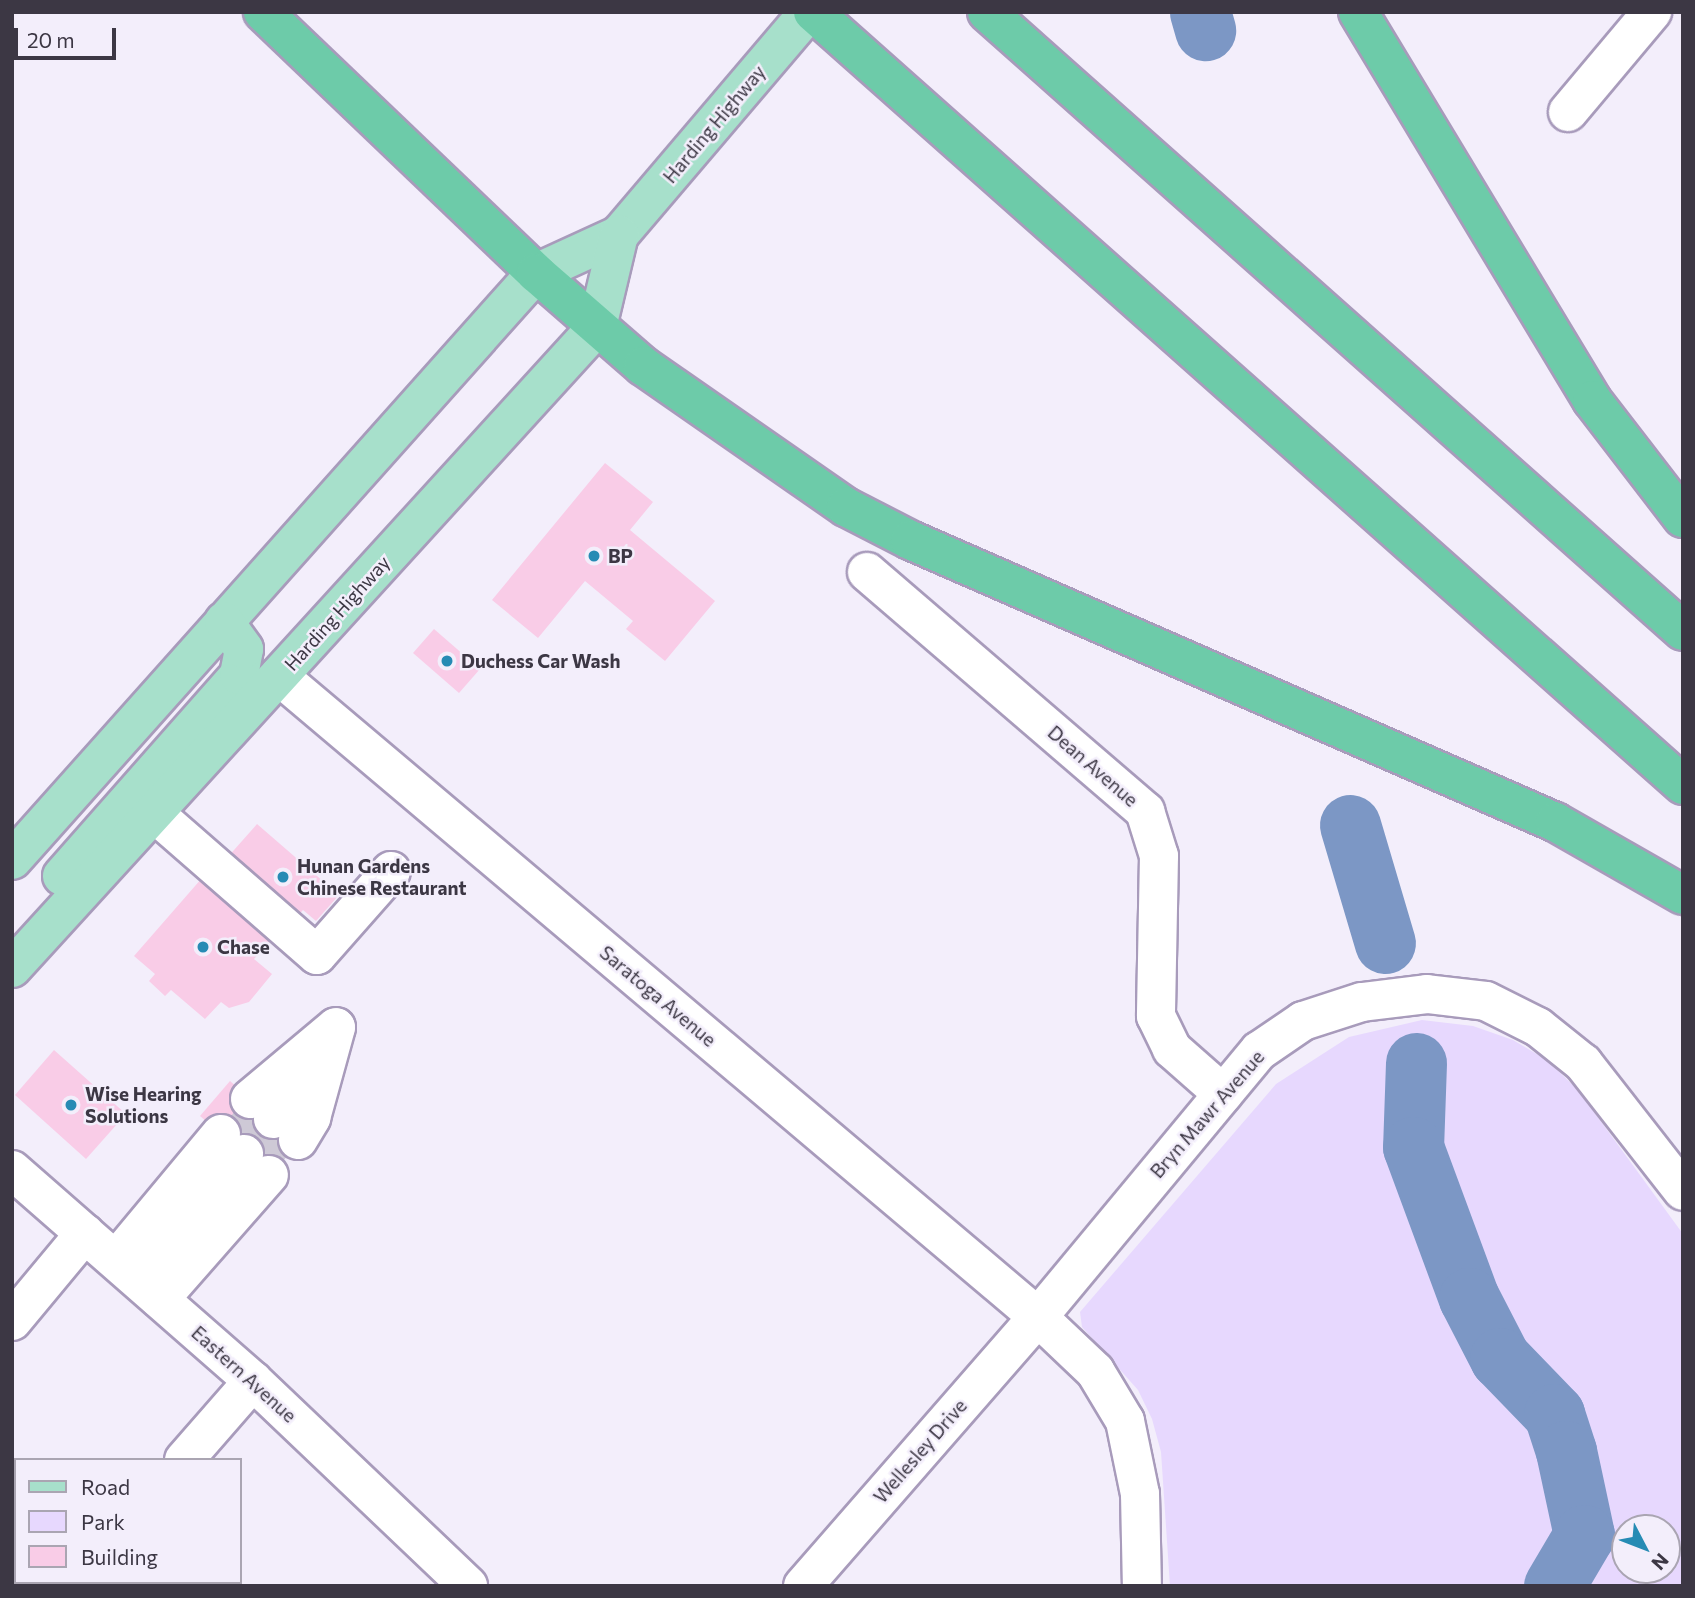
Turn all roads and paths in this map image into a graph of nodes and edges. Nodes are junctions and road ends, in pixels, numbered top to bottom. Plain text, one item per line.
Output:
1 (263, 12) edge
2 (811, 12) edge
3 (1358, 12) edge
4 (1652, 12) edge
5 (991, 16) edge
6 (1568, 112) dead end
7 (620, 235) junction
8 (536, 273) junction
9 (597, 327) junction
10 (1683, 518) edge
11 (867, 572) dead end
12 (224, 621) junction
13 (1683, 631) edge
14 (279, 676) junction
15 (1683, 785) edge
16 (154, 813) junction
17 (12, 860) edge
18 (391, 871) dead end
19 (1683, 895) edge
20 (12, 937) edge
21 (12, 968) edge
22 (336, 1027) joint
23 (1223, 1094) junction
24 (12, 1170) edge
25 (1683, 1191) edge
26 (85, 1233) junction
27 (138, 1279) junction
28 (1038, 1317) junction
29 (12, 1321) edge
30 (253, 1381) junction
31 (186, 1458) edge
32 (468, 1586) edge
33 (803, 1586) edge
34 (1142, 1586) edge

1 - 8 highway
2 - 7 main road, Harding Highway
2 - 15 highway
3 - 10 highway
4 - 6 street
5 - 13 highway
7 - 8 main road, Harding Highway
7 - 9 main road, Harding Highway
8 - 9 highway
8 - 12 main road, Harding Highway
9 - 14 main road, Harding Highway
9 - 19 highway
11 - 23 street, Dean Avenue
12 - 17 main road, Harding Highway
12 - 20 main road
14 - 16 main road, Harding Highway
14 - 28 street, Saratoga Avenue
16 - 18 street
16 - 21 main road, Harding Highway
22 - 22 street
23 - 25 street, Bryn Mawr Avenue
23 - 28 street, Bryn Mawr Avenue
24 - 26 street, Eastern Avenue
26 - 27 street, Eastern Avenue
26 - 29 street
27 - 27 street
27 - 30 street, Eastern Avenue
28 - 33 street, Wellesley Drive
28 - 34 street, Saratoga Avenue
30 - 31 street
30 - 32 street, Eastern Avenue

